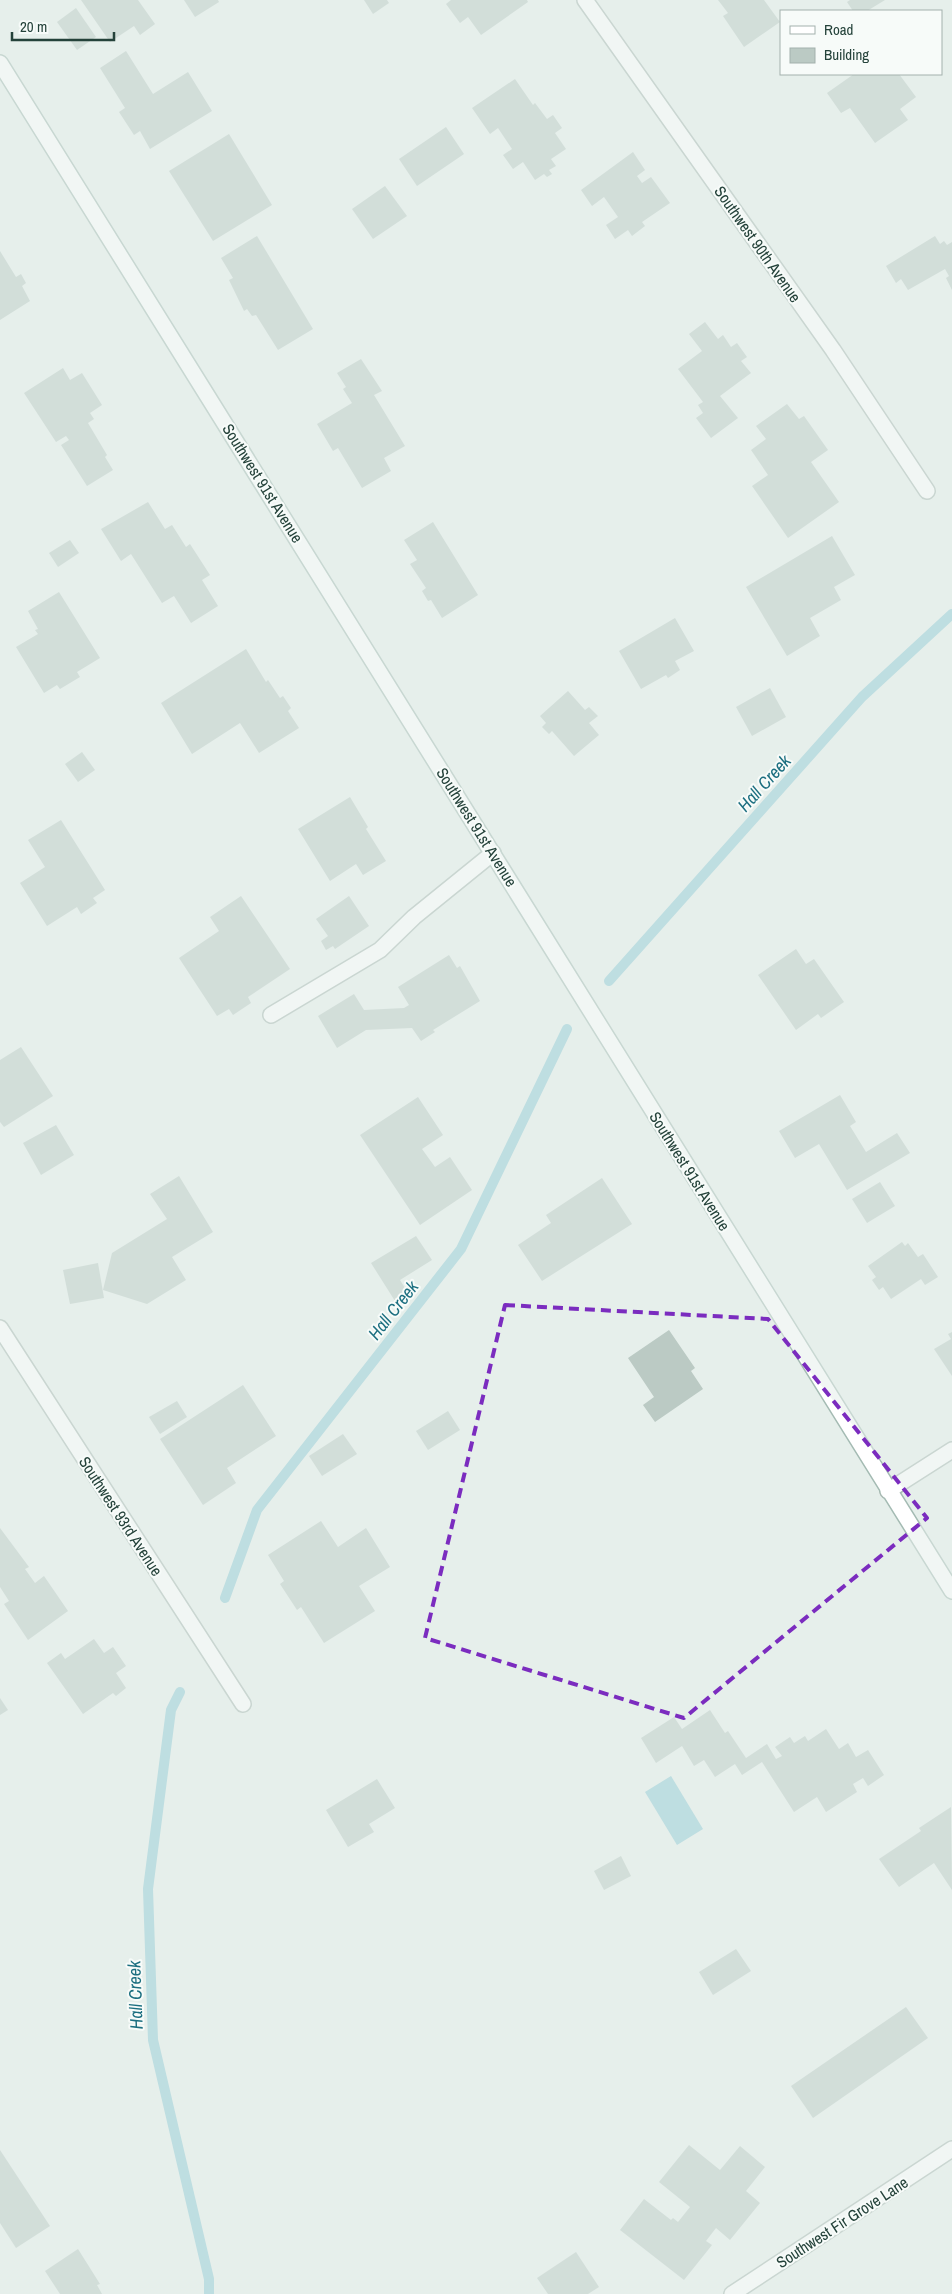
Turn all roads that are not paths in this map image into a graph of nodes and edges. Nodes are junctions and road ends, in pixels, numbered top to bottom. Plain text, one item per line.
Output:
1 (585, 0) edge
2 (0, 63) edge
3 (927, 491) dead end
4 (493, 853) junction
5 (271, 1015) dead end
6 (0, 1328) edge
7 (952, 1450) edge
8 (888, 1491) junction
9 (952, 1591) edge
10 (243, 1704) dead end
11 (952, 2149) edge
12 (732, 2294) edge

1 - 3 street, Southwest 90th Avenue
2 - 4 street, Southwest 91st Avenue
4 - 5 street
4 - 8 street, Southwest 91st Avenue
6 - 10 street, Southwest 93rd Avenue
7 - 8 street
8 - 9 street, Southwest 91st Avenue
11 - 12 street, Southwest Fir Grove Lane

